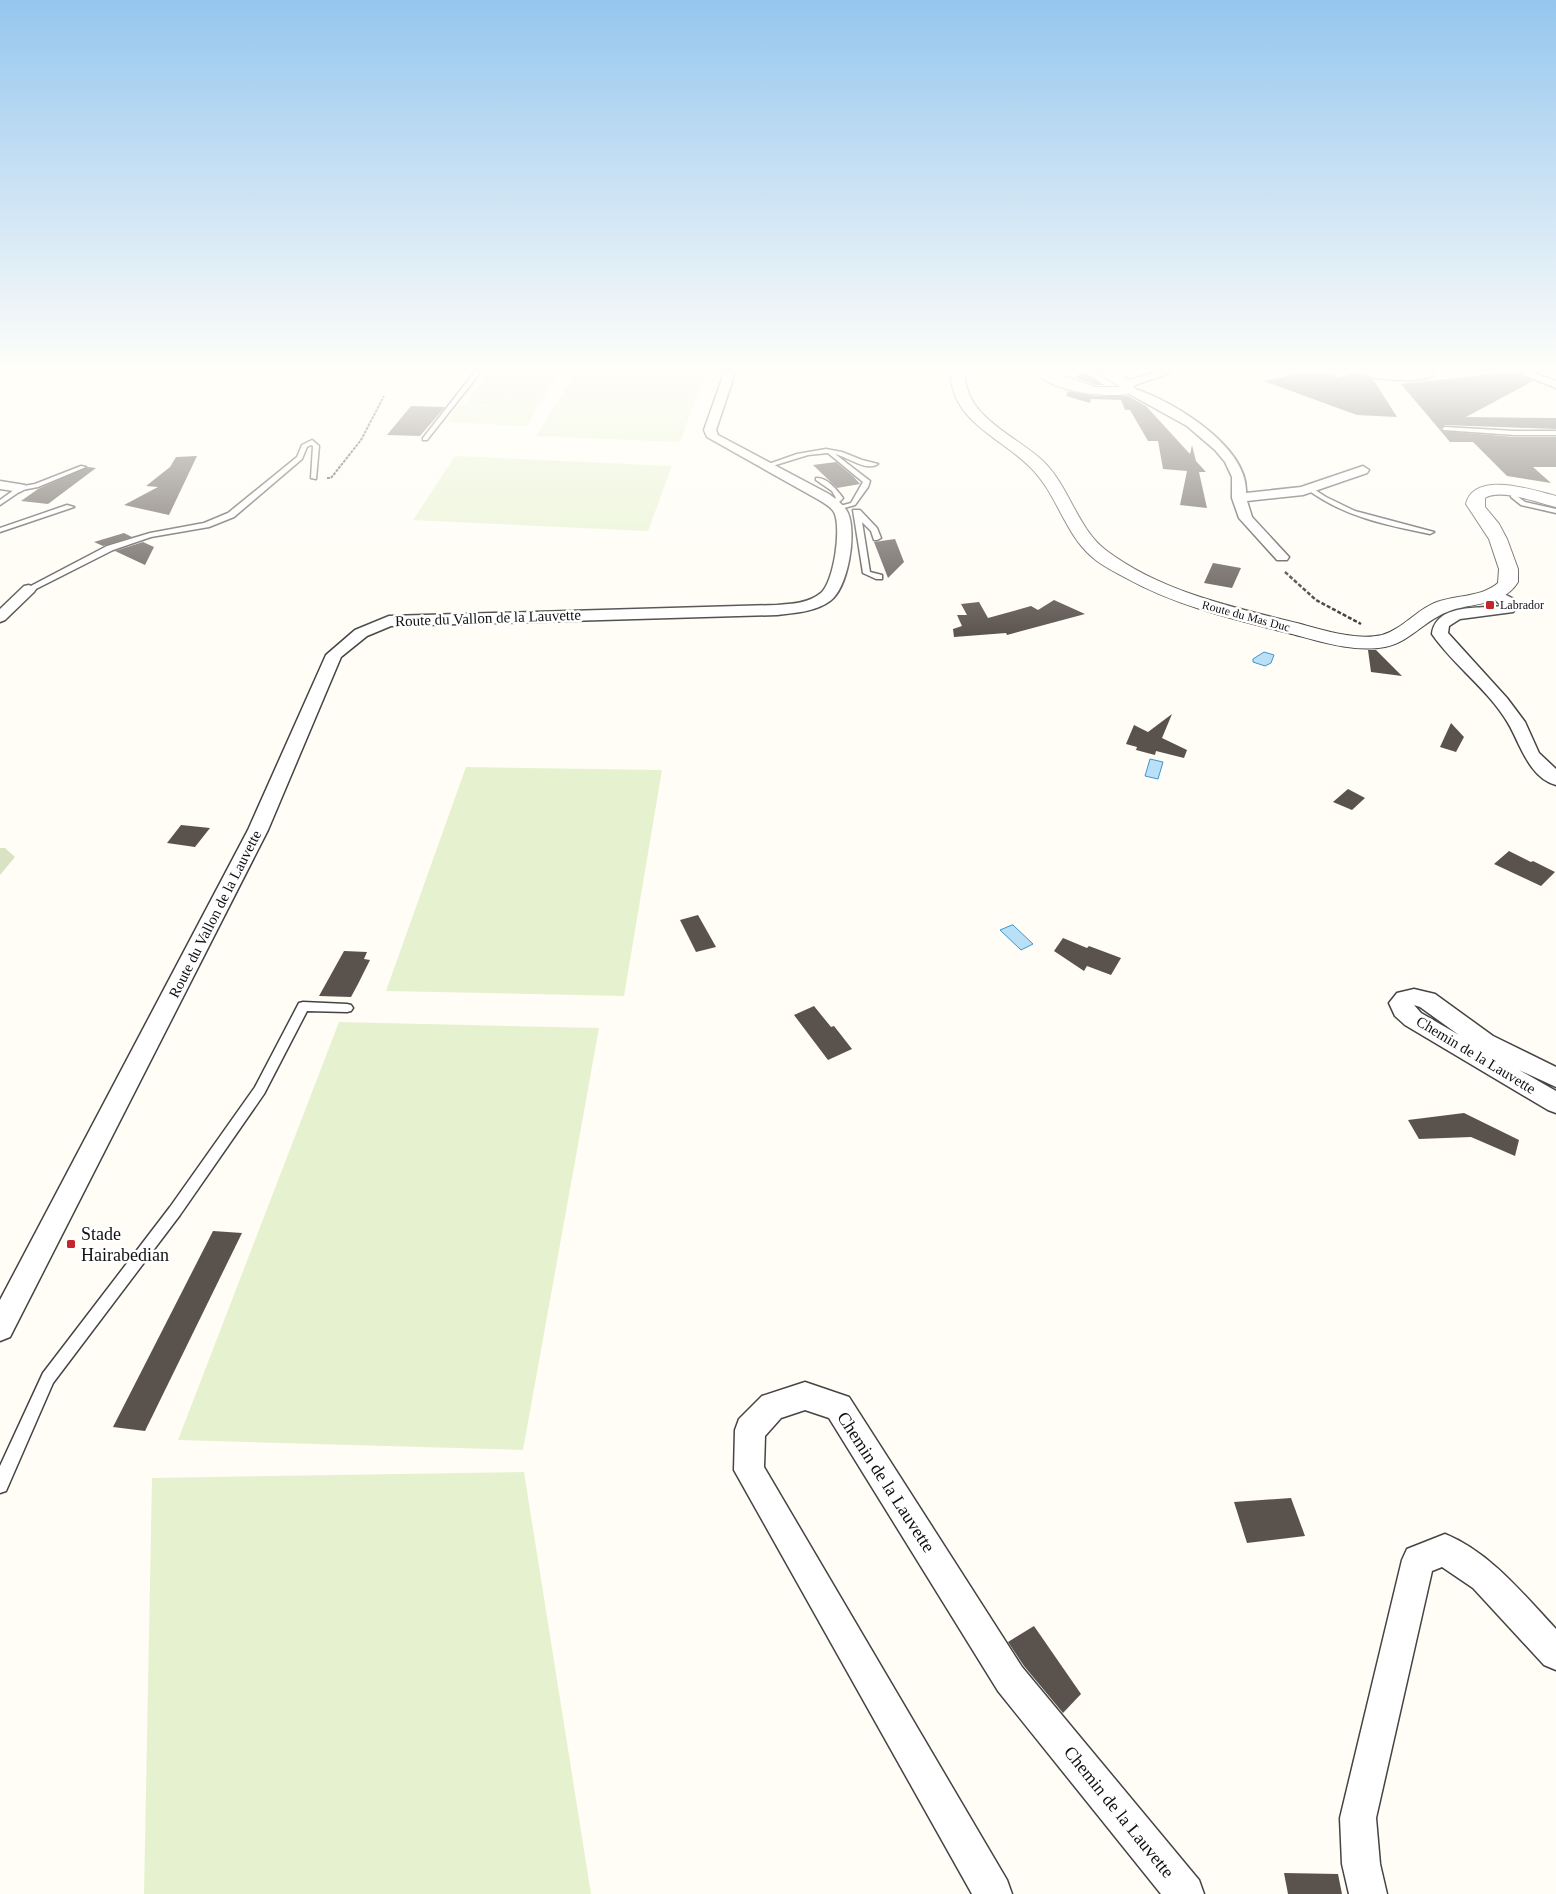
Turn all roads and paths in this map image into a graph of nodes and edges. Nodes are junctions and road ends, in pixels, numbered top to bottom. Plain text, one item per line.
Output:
1 (296, 461) edge
2 (315, 461) edge
3 (346, 461) edge
4 (758, 461) edge
5 (777, 461) edge
6 (843, 461) edge
7 (857, 461) edge
8 (1033, 461) edge
9 (1229, 461) edge
10 (875, 464) dead end
11 (766, 466) junction
12 (84, 467) dead end
13 (1364, 470) dead end
14 (314, 478) joint
15 (818, 479) dead end
16 (0, 485) edge
17 (20, 488) junction
18 (1310, 489) junction
19 (1505, 490) junction
20 (1239, 498) junction
21 (1556, 502) edge
22 (0, 503) edge
23 (70, 507) dead end
24 (836, 507) junction
25 (1556, 511) edge
26 (856, 512) junction
27 (0, 530) edge
28 (1430, 532) dead end
29 (877, 538) dead end
30 (1282, 557) joint
31 (879, 577) dead end
32 (29, 589) joint
33 (1494, 593) junction
34 (0, 618) edge
35 (1364, 626) dead end
36 (1556, 779) edge
37 (347, 1008) dead end
38 (1556, 1078) edge
39 (1556, 1103) edge
40 (0, 1328) edge
41 (0, 1485) edge
42 (1556, 1652) edge
43 (993, 1894) edge
44 (1185, 1894) edge
45 (1368, 1894) edge

1 - 32 lane
2 - 14 lane
3 - 14 path
4 - 11 street
5 - 11 lane
6 - 24 lane
7 - 10 lane
8 - 33 street, Route du Mas Duc
9 - 20 street
11 - 24 street
12 - 17 lane
13 - 18 street
15 - 24 lane
16 - 17 street
17 - 22 lane
18 - 20 street
18 - 28 lane
19 - 21 street
19 - 25 lane
19 - 33 street
20 - 30 street
23 - 27 lane
24 - 26 lane
24 - 40 street, Route du Vallon de la Lauvette
26 - 29 lane
26 - 31 lane
30 - 35 path
32 - 34 street
33 - 36 street
37 - 41 lane
38 - 39 street, Chemin de la Lauvette
42 - 45 street
43 - 44 street, Chemin de la Lauvette

